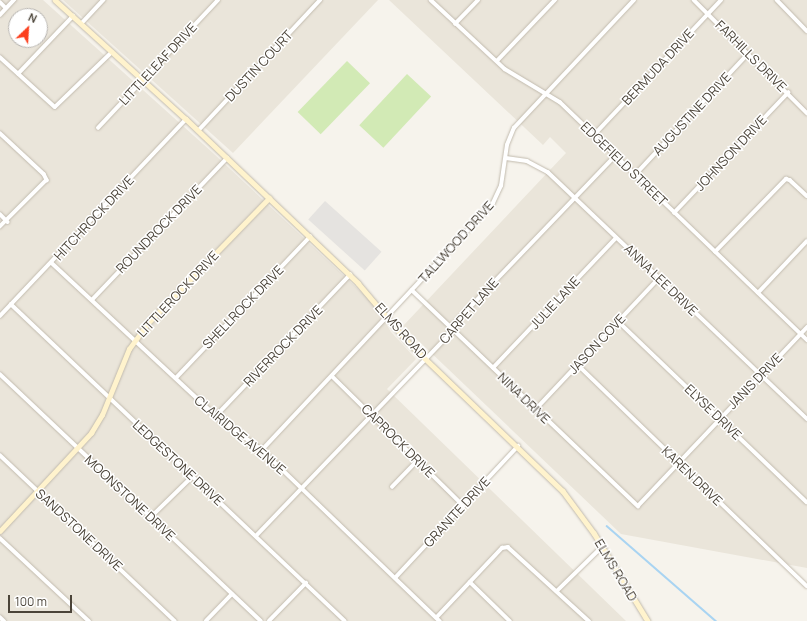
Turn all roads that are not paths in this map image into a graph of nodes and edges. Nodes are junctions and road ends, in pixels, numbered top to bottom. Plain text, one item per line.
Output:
1 (14, 0) edge
2 (55, 0) edge
3 (103, 0) edge
4 (218, 0) edge
5 (320, 0) edge
6 (431, 0) edge
7 (478, 0) edge
8 (555, 0) edge
9 (634, 0) edge
10 (694, 0) edge
11 (721, 0) edge
12 (777, 0) edge
13 (0, 2) edge
14 (6, 8) junction
15 (708, 14) junction
16 (0, 15) edge
17 (73, 16) junction
18 (81, 24) junction
19 (455, 24) junction
20 (807, 31) edge
21 (112, 52) junction
22 (748, 54) junction
23 (0, 57) edge
24 (497, 61) junction
25 (18, 74) junction
26 (143, 80) junction
27 (546, 93) junction
28 (788, 93) junction
29 (807, 114) edge
30 (186, 119) junction
31 (98, 128) dead end
32 (198, 131) junction
33 (0, 133) edge
34 (594, 135) junction
35 (615, 156) junction
36 (227, 158) junction
37 (506, 158) junction
38 (635, 174) junction
39 (807, 196) edge
40 (269, 198) junction
41 (574, 198) junction
42 (674, 213) junction
43 (0, 214) edge
44 (8, 222) junction
45 (0, 227) edge
46 (310, 237) junction
47 (616, 238) junction
48 (807, 241) edge
49 (715, 252) junction
50 (52, 263) junction
51 (350, 276) junction
52 (658, 279) junction
53 (412, 290) junction
54 (758, 293) junction
55 (92, 300) junction
56 (11, 304) junction
57 (0, 316) edge
58 (388, 316) junction
59 (619, 322) junction
60 (807, 327) edge
61 (452, 329) junction
62 (801, 334) junction
63 (135, 340) junction
64 (807, 340) edge
65 (426, 359) junction
66 (578, 365) junction
67 (493, 368) junction
68 (0, 374) edge
69 (761, 375) junction
70 (332, 376) junction
71 (176, 378) junction
72 (109, 398) junction
73 (536, 409) junction
74 (372, 415) junction
75 (216, 416) junction
76 (720, 419) junction
77 (807, 419) edge
78 (518, 446) junction
79 (78, 448) junction
80 (262, 450) junction
81 (0, 455) edge
82 (418, 460) junction
83 (678, 462) junction
84 (192, 476) junction
85 (392, 486) dead end
86 (301, 489) junction
87 (37, 490) junction
88 (807, 502) edge
89 (464, 506) junction
90 (638, 506) joint
91 (151, 517) junction
92 (0, 531) edge
93 (256, 536) junction
94 (0, 538) edge
95 (602, 547) junction
96 (396, 578) junction
97 (470, 582) junction
98 (306, 583) junction
99 (807, 586) edge
100 (557, 591) junction
101 (232, 594) junction
102 (0, 617) edge
103 (436, 617) junction
104 (4, 621) edge
105 (89, 621) edge
106 (175, 621) edge
107 (206, 621) edge
108 (260, 621) edge
109 (269, 621) edge
110 (345, 621) edge
111 (440, 621) edge
112 (510, 621) edge
113 (589, 621) edge
114 (648, 621) edge

1 - 14 street
2 - 17 main road, ELMS ROAD
3 - 18 street
4 - 26 street, LITTLELEAF DRIVE
5 - 32 street, DUSTIN COURT
6 - 19 street, EDGEFIELD STREET
7 - 19 street
8 - 24 street
9 - 27 street, TALLWOOD DRIVE
10 - 15 street, FARHILLS DRIVE
11 - 15 street, BERMUDA DRIVE
12 - 20 street
13 - 14 street
14 - 16 street
15 - 22 street, FARHILLS DRIVE
15 - 34 street, BERMUDA DRIVE
17 - 18 main road, ELMS ROAD
17 - 25 street
18 - 21 main road, ELMS ROAD
19 - 24 street, EDGEFIELD STREET
21 - 25 street
21 - 26 main road, ELMS ROAD
22 - 28 street, FARHILLS DRIVE
22 - 38 street, AUGUSTINE DRIVE
23 - 25 street
24 - 27 street, EDGEFIELD STREET
26 - 30 main road, ELMS ROAD
26 - 31 street, LITTLELEAF DRIVE
27 - 34 street, EDGEFIELD STREET
27 - 37 street, TALLWOOD DRIVE
28 - 29 street, FARHILLS DRIVE
28 - 42 street, JOHNSON DRIVE
30 - 32 main road, ELMS ROAD
30 - 50 street, HITCHROCK DRIVE
32 - 36 main road, ELMS ROAD
33 - 44 street
34 - 35 street, EDGEFIELD STREET
35 - 38 street, EDGEFIELD STREET
35 - 41 street, CARPET LANE
36 - 40 main road, ELMS ROAD
36 - 55 street, ROUNDROCK DRIVE
37 - 41 street, ANNA LEE DRIVE
37 - 53 street, TALLWOOD DRIVE
38 - 42 street, EDGEFIELD STREET
39 - 49 street
40 - 46 main road, ELMS ROAD
40 - 63 main road, LITTLEROCK DRIVE
41 - 47 street, ANNA LEE DRIVE
41 - 61 street, CARPET LANE
42 - 49 street, EDGEFIELD STREET
43 - 44 street
44 - 45 street
46 - 51 main road, ELMS ROAD
46 - 71 street, SHELLROCK DRIVE
47 - 52 street, ANNA LEE DRIVE
47 - 67 street, JULIE LANE
48 - 54 street
49 - 54 street, EDGEFIELD STREET
50 - 55 street
50 - 56 street, HITCHROCK DRIVE
51 - 58 main road, ELMS ROAD
51 - 75 street, RIVERROCK DRIVE
52 - 59 street, JASON COVE
52 - 69 street, ANNA LEE DRIVE
53 - 58 street, TALLWOOD DRIVE
53 - 61 street, NINA DRIVE
54 - 62 street, EDGEFIELD STREET
55 - 63 street, CLAIRIDGE AVENUE
56 - 57 street, HITCHROCK DRIVE
56 - 72 street, LEDGESTONE DRIVE
58 - 65 main road, ELMS ROAD
58 - 70 street, TALLWOOD DRIVE
59 - 66 street, JASON COVE
59 - 76 street, ELYSE DRIVE
60 - 62 street, JANIS DRIVE
61 - 65 street, CARPET LANE
61 - 67 street, NINA DRIVE
62 - 64 street, EDGEFIELD STREET
62 - 69 street, JANIS DRIVE
63 - 71 street, CLAIRIDGE AVENUE
63 - 72 main road, LITTLEROCK DRIVE
65 - 74 street, CARPET LANE
65 - 78 main road, ELMS ROAD
66 - 73 street, JASON COVE
66 - 83 street, KAREN DRIVE
67 - 73 street, NINA DRIVE
68 - 79 street, MOONSTONE DRIVE
69 - 76 street, JANIS DRIVE
69 - 77 street, ANNA LEE DRIVE
70 - 74 street, CAPROCK DRIVE
70 - 80 street, TALLWOOD DRIVE
71 - 75 street, CLAIRIDGE AVENUE
72 - 79 main road, LITTLEROCK DRIVE
72 - 84 street, LEDGESTONE DRIVE
73 - 90 street, NINA DRIVE
74 - 82 street, CAPROCK DRIVE
74 - 86 street, CARPET LANE
75 - 80 street, CLAIRIDGE AVENUE
76 - 83 street, JANIS DRIVE
76 - 88 street, ELYSE DRIVE
78 - 89 street, GRANITE DRIVE
78 - 95 main road, ELMS ROAD
79 - 87 main road, LITTLEROCK DRIVE
79 - 91 street, MOONSTONE DRIVE
80 - 86 street, CLAIRIDGE AVENUE
81 - 87 street, SANDSTONE DRIVE
82 - 85 street
82 - 89 street, CAPROCK DRIVE
83 - 90 street, JANIS DRIVE
83 - 99 street, KAREN DRIVE
84 - 91 street
84 - 93 street, LEDGESTONE DRIVE
86 - 93 street, CARPET LANE
86 - 96 street, CLAIRIDGE AVENUE
87 - 92 main road, LITTLEROCK DRIVE
87 - 106 street, SANDSTONE DRIVE
89 - 96 street, GRANITE DRIVE
91 - 101 street, MOONSTONE DRIVE
93 - 98 street, LEDGESTONE DRIVE
94 - 105 street
95 - 100 street
95 - 114 main road, ELMS ROAD
96 - 103 street, CLAIRIDGE AVENUE
97 - 100 street
97 - 103 street
97 - 112 street
98 - 109 street
98 - 110 street, LEDGESTONE DRIVE
100 - 113 street
101 - 107 street
101 - 108 street, MOONSTONE DRIVE
102 - 104 street
103 - 111 street, CLAIRIDGE AVENUE

